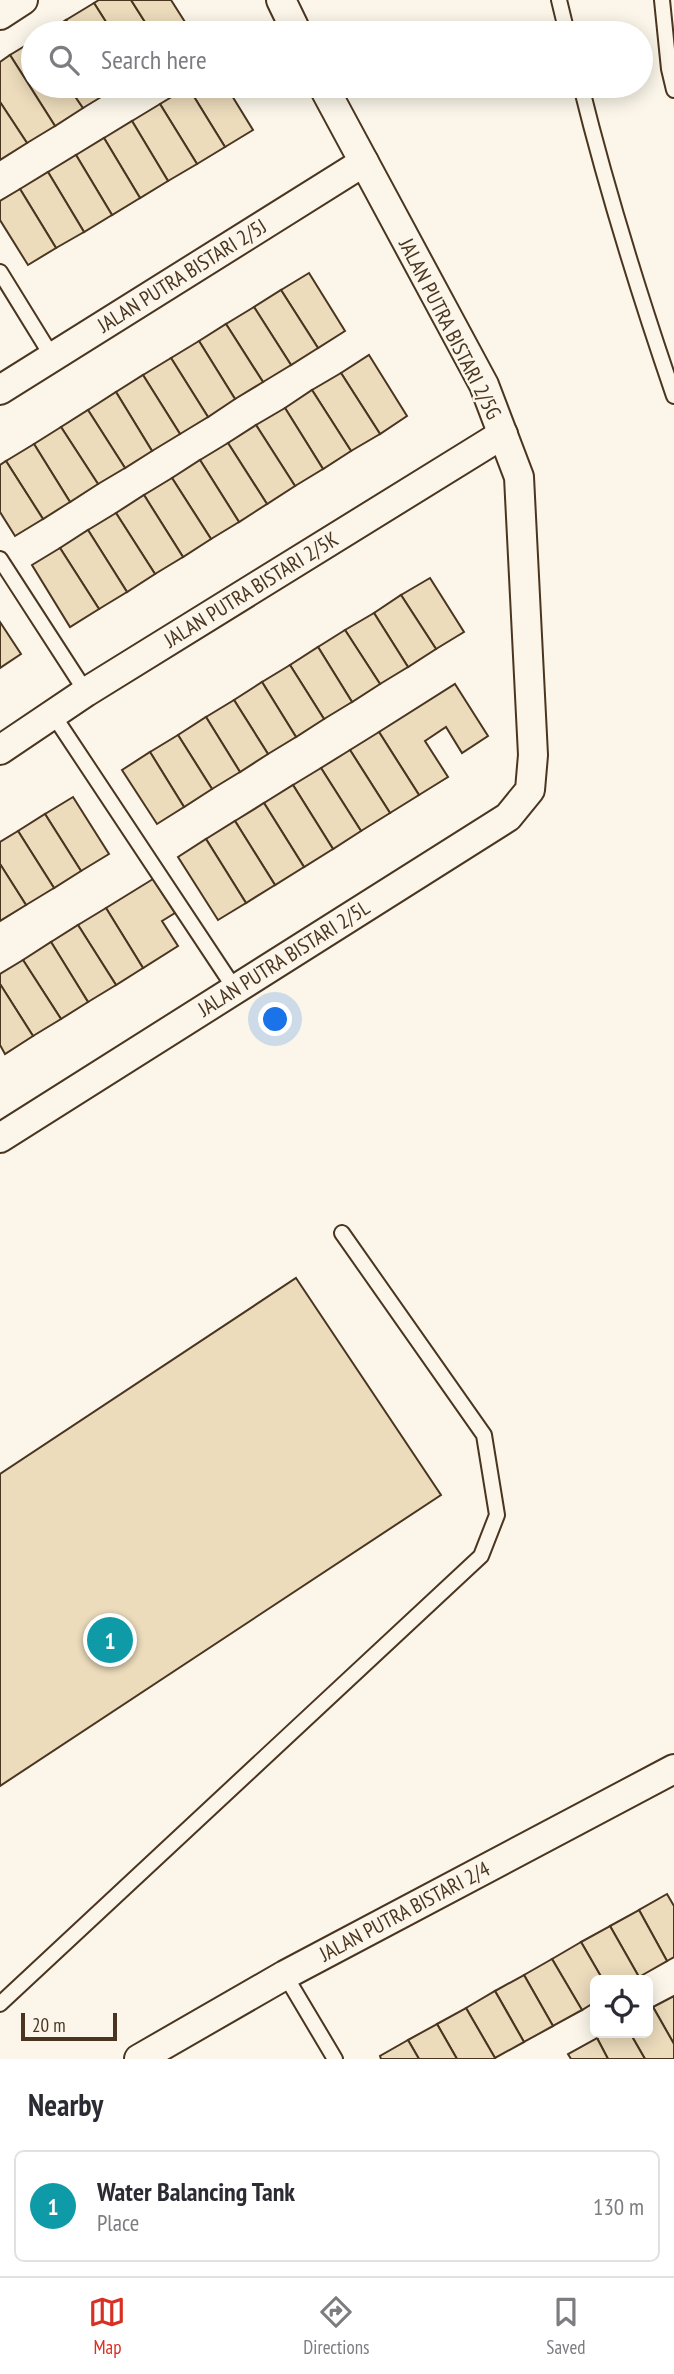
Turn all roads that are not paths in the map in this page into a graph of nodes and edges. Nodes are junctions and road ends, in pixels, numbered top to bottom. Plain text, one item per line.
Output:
1 (23, 0) edge
2 (281, 0) edge
3 (559, 0) edge
4 (662, 0) edge
5 (0, 15) edge
6 (291, 21) edge
7 (565, 21) edge
8 (674, 90) edge
9 (329, 98) edge
10 (584, 98) edge
11 (364, 162) junction
12 (0, 272) edge
13 (53, 358) junction
14 (0, 390) edge
15 (674, 396) edge
16 (503, 434) junction
17 (0, 559) edge
18 (86, 692) junction
19 (54, 716) junction
20 (0, 750) edge
21 (533, 755) joint
22 (235, 989) junction
23 (0, 1138) edge
24 (342, 1233) dead end
25 (674, 1769) edge
26 (285, 1975) junction
27 (0, 2004) edge
28 (139, 2059) edge
29 (335, 2059) edge

1 - 5 street
2 - 6 street
3 - 7 lane
4 - 8 lane
9 - 11 street, JALAN PUTRA BISTARI 2/5G
10 - 15 lane
11 - 13 street, JALAN PUTRA BISTARI 2/5J
11 - 16 street, JALAN PUTRA BISTARI 2/5G
12 - 13 lane
13 - 14 street, JALAN PUTRA BISTARI 2/5J
16 - 18 street, JALAN PUTRA BISTARI 2/5K
16 - 21 street, JALAN PUTRA BISTARI 2/5G
17 - 18 lane
18 - 19 street, JALAN PUTRA BISTARI 2/5K
19 - 20 street, JALAN PUTRA BISTARI 2/5K
19 - 22 lane
21 - 22 street, JALAN PUTRA BISTARI 2/5L
22 - 23 street, JALAN PUTRA BISTARI 2/5L
24 - 27 lane
25 - 26 street, JALAN PUTRA BISTARI 2/4
26 - 28 street, JALAN PUTRA BISTARI 2/4
26 - 29 lane

